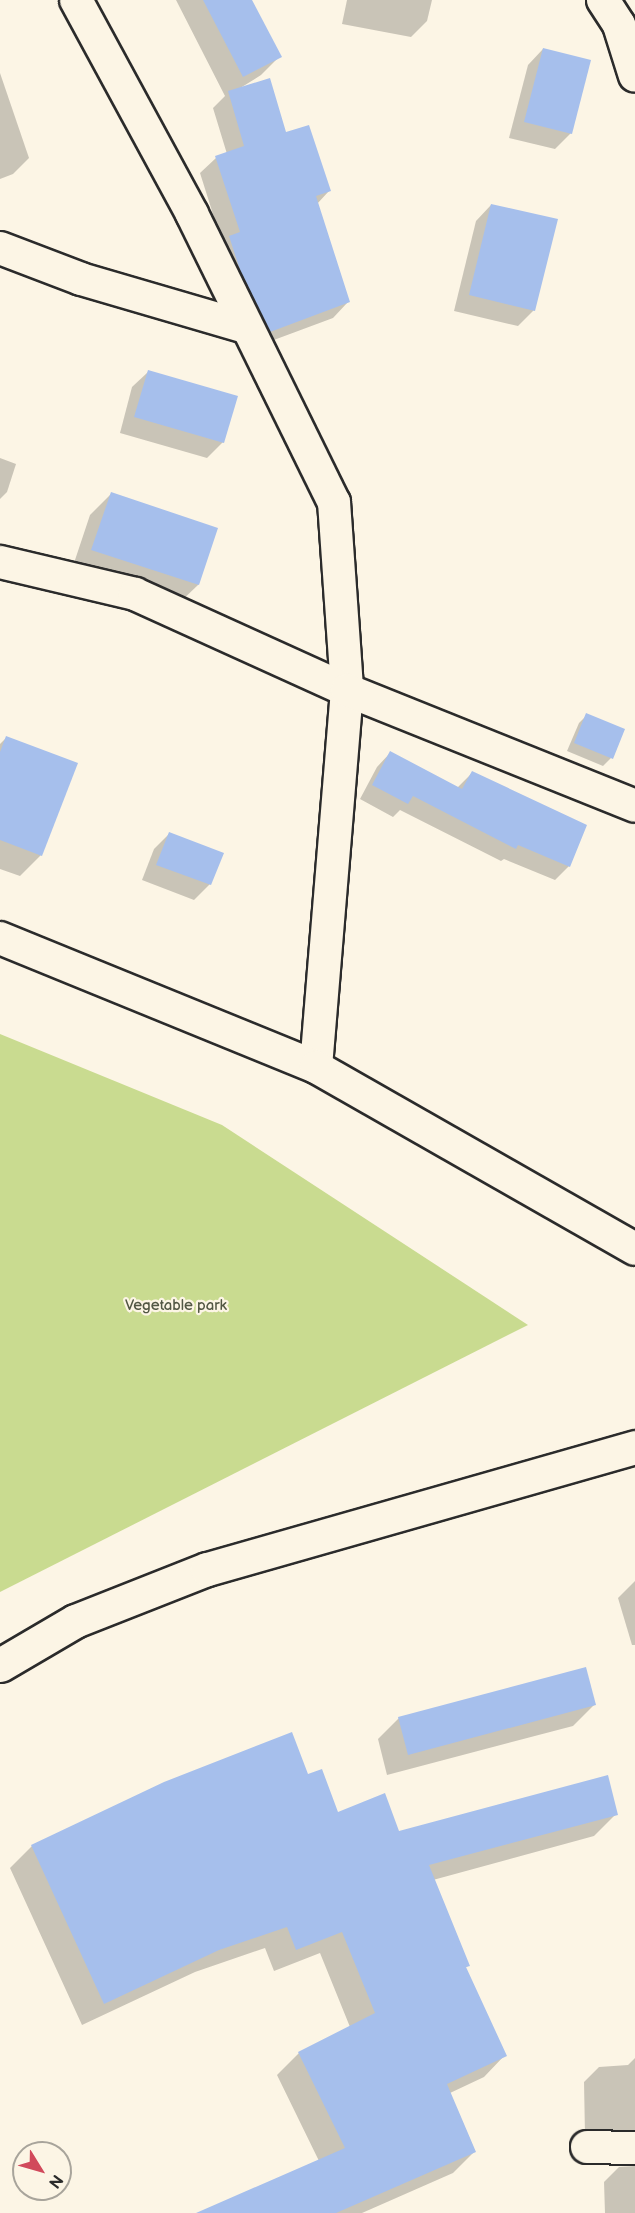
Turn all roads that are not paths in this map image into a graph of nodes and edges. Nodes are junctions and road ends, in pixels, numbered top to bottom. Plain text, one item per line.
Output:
1 (76, 0) edge
2 (609, 3) edge
3 (635, 76) edge
4 (0, 248) edge
5 (245, 327) junction
6 (0, 562) edge
7 (347, 690) junction
8 (635, 806) edge
9 (0, 938) edge
10 (316, 1067) junction
11 (635, 1249) edge
12 (635, 1447) edge
13 (0, 1665) edge
14 (587, 2147) dead end
15 (635, 2148) edge

1 - 5 street
2 - 3 street
4 - 5 street
5 - 7 street
6 - 7 street
7 - 8 street
7 - 10 street
9 - 10 street
10 - 11 street
12 - 13 main road
14 - 15 street

